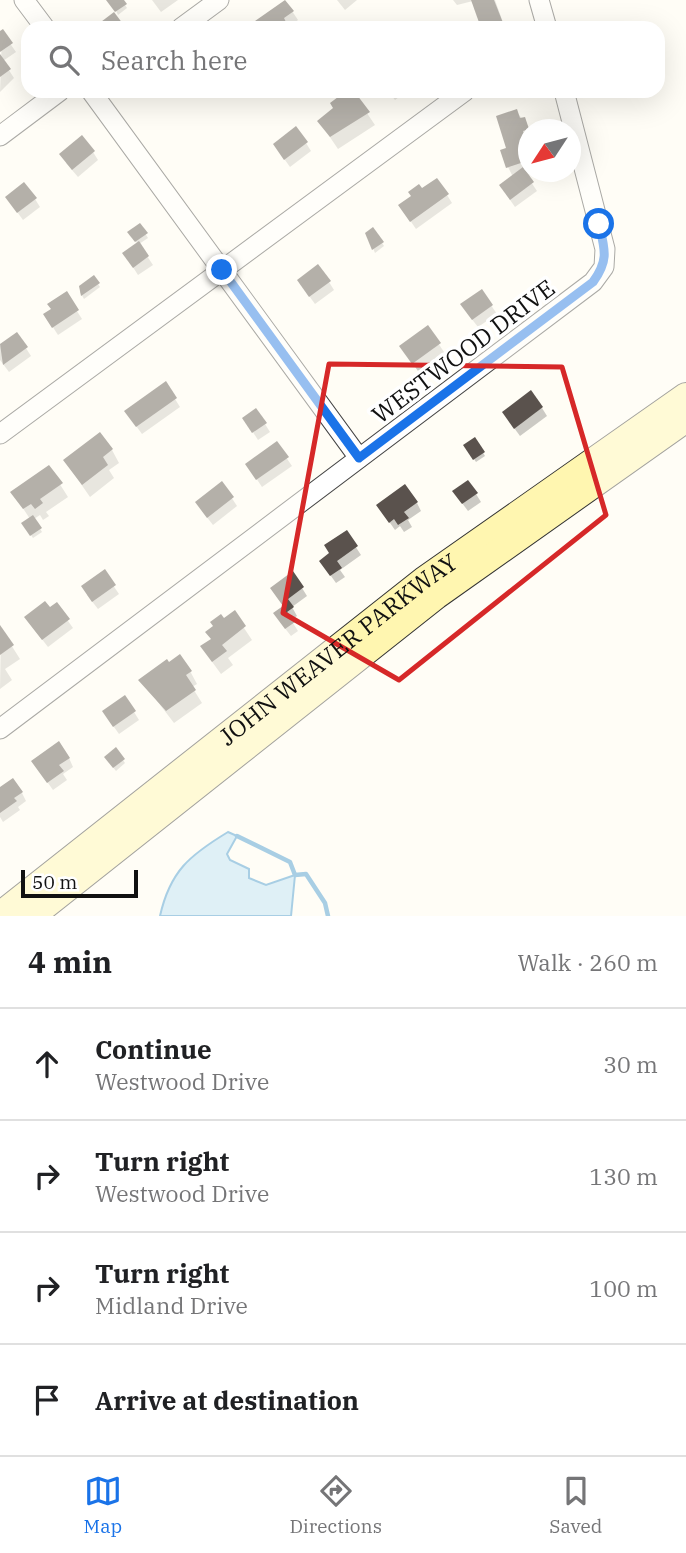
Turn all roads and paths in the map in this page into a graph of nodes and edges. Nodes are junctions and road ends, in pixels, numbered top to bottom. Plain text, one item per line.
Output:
1 (24, 0) edge
2 (219, 0) edge
3 (539, 0) edge
4 (40, 21) edge
5 (190, 21) edge
6 (545, 21) edge
7 (51, 98) edge
8 (97, 98) edge
9 (455, 98) edge
10 (566, 98) edge
11 (0, 136) edge
12 (222, 270) junction
13 (686, 397) edge
14 (686, 419) edge
15 (0, 434) edge
16 (359, 458) junction
17 (0, 729) edge
18 (0, 915) edge
19 (33, 916) edge

1 - 4 street
2 - 5 street
3 - 6 street
7 - 11 street
8 - 12 street
9 - 12 street
10 - 16 street, WESTWOOD DRIVE
12 - 15 street
12 - 16 street
13 - 18 main road, JOHN WEAVER PARKWAY
14 - 19 main road, JOHN WEAVER PARKWAY
16 - 17 street, WESTWOOD DRIVE

